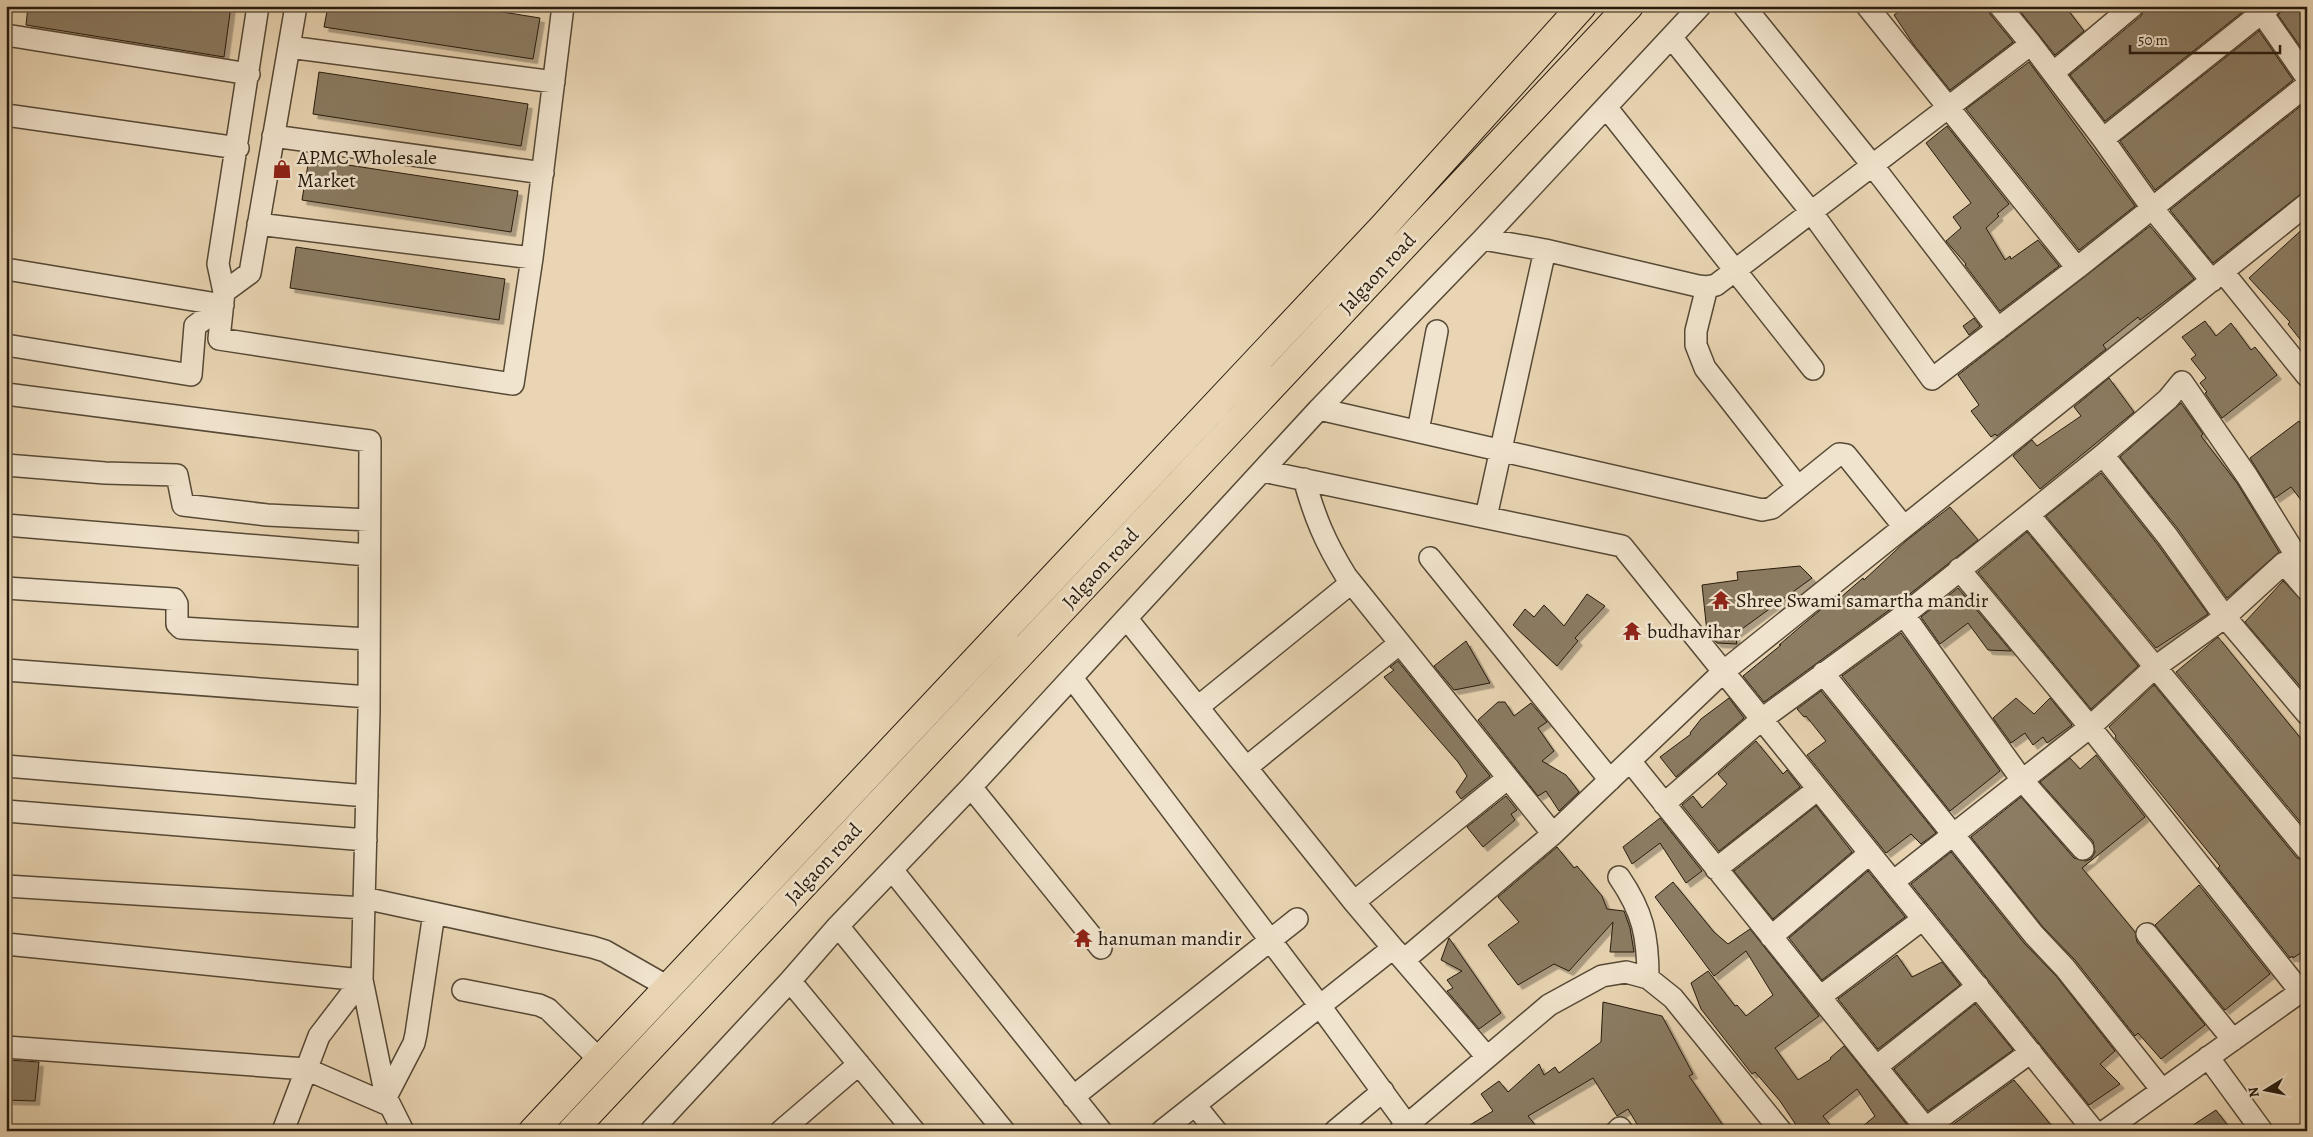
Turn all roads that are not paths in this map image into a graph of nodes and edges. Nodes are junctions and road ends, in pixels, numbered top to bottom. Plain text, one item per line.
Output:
1 (258, 6) edge
2 (296, 6) edge
3 (563, 6) edge
4 (1629, 6) edge
5 (1700, 6) edge
6 (1744, 6) edge
7 (1867, 6) edge
8 (2000, 6) edge
9 (2133, 6) edge
10 (1579, 7) edge
11 (2263, 9) edge
12 (6, 36) edge
13 (1671, 37) junction
14 (2031, 44) junction
15 (289, 47) junction
16 (2053, 73) junction
17 (248, 74) junction
18 (2307, 78) edge
19 (554, 82) junction
20 (2307, 85) edge
21 (1606, 107) junction
22 (1948, 108) junction
23 (6, 114) edge
24 (273, 136) junction
25 (2103, 139) junction
26 (238, 148) junction
27 (1873, 166) junction
28 (543, 173) junction
29 (2307, 204) edge
30 (2152, 208) junction
31 (1812, 213) junction
32 (258, 224) junction
33 (1484, 239) junction
34 (1545, 250) junction
35 (532, 258) junction
36 (2077, 268) junction
37 (6, 269) edge
38 (1734, 271) junction
39 (2217, 277) junction
40 (1707, 287) junction
41 (223, 299) junction
42 (1998, 329) junction
43 (1437, 331) dead end
44 (6, 346) edge
45 (1813, 370) dead end
46 (2307, 376) edge
47 (6, 394) edge
48 (1319, 409) junction
49 (1418, 431) junction
50 (1501, 449) junction
51 (2102, 455) junction
52 (6, 465) edge
53 (1263, 470) junction
54 (1304, 479) junction
55 (1798, 487) junction
56 (2028, 514) junction
57 (1486, 518) junction
58 (369, 520) junction
59 (6, 525) edge
60 (1904, 526) junction
61 (368, 555) junction
62 (1430, 558) dead end
63 (2297, 559) edge
64 (1959, 570) junction
65 (1351, 583) junction
66 (6, 588) edge
67 (2307, 590) edge
68 (1904, 615) junction
69 (2225, 617) junction
70 (1127, 619) junction
71 (368, 639) junction
72 (1400, 644) junction
73 (2154, 668) junction
74 (6, 670) edge
75 (1723, 672) junction
76 (1823, 673) junction
77 (1072, 678) junction
78 (369, 697) junction
79 (1198, 707) junction
80 (2307, 714) edge
81 (1762, 719) junction
82 (2090, 727) junction
83 (1630, 761) junction
84 (6, 766) edge
85 (1247, 767) junction
86 (1508, 778) junction
87 (1610, 780) junction
88 (2022, 780) junction
89 (971, 786) junction
90 (1818, 789) junction
91 (367, 796) junction
92 (1664, 804) junction
93 (6, 811) edge
94 (1553, 834) junction
95 (1954, 834) junction
96 (366, 840) junction
97 (2083, 849) dead end
98 (2307, 850) edge
99 (1870, 853) junction
100 (1716, 868) junction
101 (893, 871) junction
102 (1620, 877) dead end
103 (1893, 882) junction
104 (6, 886) edge
105 (1354, 902) junction
106 (364, 903) junction
107 (434, 913) junction
108 (1297, 919) dead end
109 (1923, 919) junction
110 (838, 926) junction
111 (2147, 934) dead end
112 (1772, 937) junction
113 (1271, 941) junction
114 (6, 944) edge
115 (1102, 948) dead end
116 (1398, 954) junction
117 (1648, 978) junction
118 (362, 980) junction
119 (790, 981) junction
120 (1978, 986) junction
121 (668, 987) junction
122 (2303, 989) edge
123 (463, 990) dead end
124 (1820, 997) junction
125 (1320, 1006) junction
126 (2232, 1040) junction
127 (6, 1047) edge
128 (2031, 1052) junction
129 (1487, 1057) junction
130 (2208, 1057) junction
131 (600, 1060) junction
132 (859, 1064) junction
133 (1876, 1067) junction
134 (306, 1069) junction
135 (2162, 1090) junction
136 (1383, 1091) junction
137 (1073, 1097) junction
138 (387, 1101) junction
139 (1195, 1105) junction
140 (1404, 1128) edge
141 (1927, 1129) edge
142 (283, 1131) edge
143 (404, 1131) edge
144 (533, 1131) edge
145 (572, 1131) edge
146 (651, 1131) edge
147 (781, 1131) edge
148 (914, 1131) edge
149 (1004, 1131) edge
150 (1101, 1131) edge
151 (1162, 1131) edge
152 (1216, 1131) edge
153 (1335, 1131) edge
154 (1617, 1131) edge
155 (1622, 1131) edge
156 (1781, 1131) edge
157 (2094, 1131) edge
158 (2105, 1131) edge
159 (2262, 1131) edge

1 - 17 street
2 - 15 street
3 - 19 street
4 - 145 highway, Jalgaon road
5 - 13 street
6 - 27 street
7 - 22 street
8 - 14 street
9 - 16 street
10 - 121 highway, Jalgaon road
11 - 18 street
11 - 25 street
12 - 17 street
13 - 21 street
13 - 31 street
14 - 16 street
14 - 22 street
15 - 19 street
15 - 24 street
16 - 25 street
17 - 26 street
19 - 28 street
20 - 30 street
21 - 33 street
21 - 38 street
22 - 27 street
22 - 36 street
23 - 26 street
24 - 28 street
24 - 32 street
25 - 30 street
26 - 41 street
27 - 31 street
27 - 42 street
28 - 35 street
29 - 39 street
30 - 36 street
30 - 39 street
31 - 38 street
31 - 42 street
32 - 35 street
32 - 41 street
33 - 34 street
33 - 48 street
34 - 40 street
34 - 50 street
35 - 41 street
36 - 42 street
37 - 41 street
38 - 40 street
38 - 45 street
39 - 46 street
39 - 60 street
40 - 55 street
41 - 44 street
43 - 49 street
47 - 58 street
48 - 49 street
48 - 53 street
49 - 50 street
50 - 55 street
50 - 57 street
51 - 56 street
51 - 63 street
51 - 69 street
52 - 58 street
53 - 54 street
53 - 70 street
54 - 57 street
54 - 65 street
55 - 60 street
56 - 64 street
56 - 73 street
57 - 75 street
58 - 61 street
59 - 61 street
60 - 75 street
61 - 71 street
62 - 87 street
63 - 67 street
63 - 69 street
64 - 68 street
64 - 82 street
65 - 72 street
65 - 79 street
66 - 71 street
68 - 76 street
68 - 88 street
69 - 73 street
69 - 80 street
70 - 77 street
70 - 79 street
71 - 78 street
72 - 85 street
72 - 86 street
73 - 82 street
73 - 98 street
74 - 78 street
75 - 81 street
75 - 83 street
76 - 81 street
76 - 95 street
77 - 89 street
77 - 113 street
78 - 91 street
79 - 85 street
81 - 90 street
81 - 92 street
82 - 88 street
82 - 122 street
83 - 87 street
83 - 92 street
84 - 91 street
85 - 105 street
86 - 94 street
86 - 105 street
87 - 94 street
88 - 95 street
88 - 97 street
89 - 101 street
89 - 115 street
90 - 99 street
90 - 100 street
91 - 96 street
92 - 100 street
93 - 96 street
94 - 116 street
95 - 103 street
95 - 135 street
96 - 106 street
99 - 103 street
99 - 112 street
100 - 112 street
101 - 110 street
101 - 137 street
102 - 117 street
103 - 109 street
104 - 106 street
105 - 116 street
106 - 107 street
106 - 118 street
107 - 121 street
107 - 138 street
108 - 113 street
109 - 120 street
109 - 124 street
110 - 119 street
110 - 149 street
111 - 126 street
112 - 124 street
113 - 125 street
113 - 137 street
114 - 118 street
116 - 125 street
116 - 129 street
117 - 129 street
117 - 156 street
118 - 134 street
118 - 138 street
119 - 132 street
119 - 146 street
120 - 128 street
120 - 133 street
121 - 131 highway, Jalgaon road
122 - 126 street
123 - 131 street
124 - 133 street
125 - 136 street
125 - 139 street
126 - 130 street
127 - 134 street
128 - 141 street
128 - 157 street
129 - 140 street
130 - 135 street
130 - 159 street
131 - 144 highway, Jalgaon road
132 - 147 street
132 - 148 street
133 - 141 street
134 - 138 street
134 - 142 street
135 - 158 street
136 - 140 street
136 - 153 street
137 - 150 street
138 - 143 street
139 - 151 street
139 - 152 street
154 - 155 street

